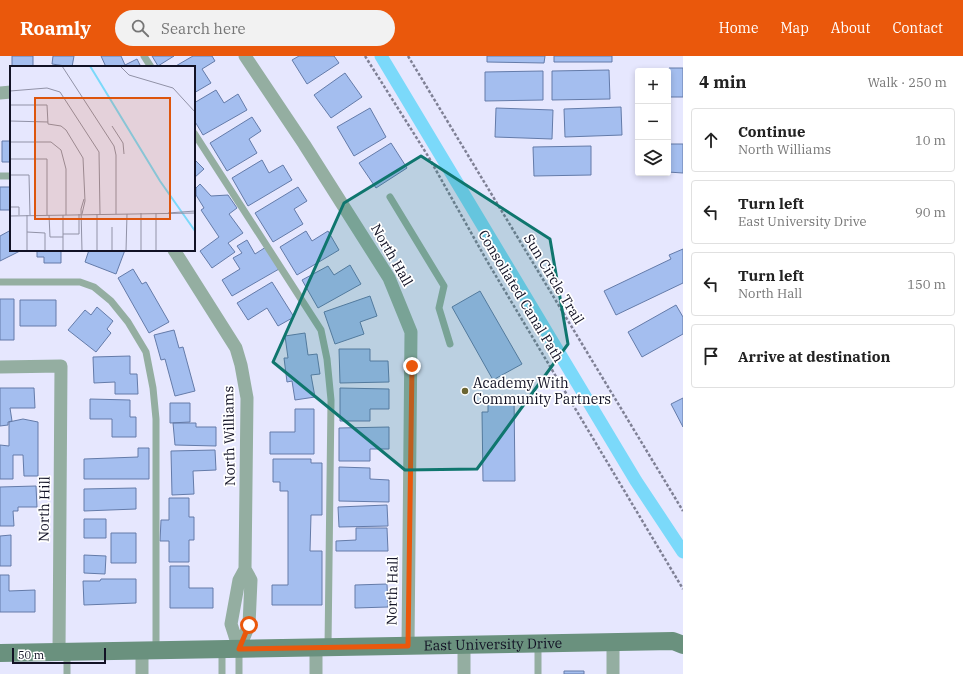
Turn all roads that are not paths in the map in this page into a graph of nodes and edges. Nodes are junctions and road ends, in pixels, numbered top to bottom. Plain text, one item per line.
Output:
1 (144, 56) edge
2 (245, 56) edge
3 (150, 66) edge
4 (195, 135) edge
5 (390, 197) dead end
6 (175, 251) edge
7 (0, 282) edge
8 (450, 344) dead end
9 (0, 367) edge
10 (245, 569) junction
11 (680, 640) edge
12 (613, 642) junction
13 (538, 643) junction
14 (464, 645) junction
15 (408, 646) junction
16 (322, 648) junction
17 (230, 649) junction
18 (149, 650) junction
19 (63, 652) junction
20 (0, 653) edge
21 (67, 674) edge
22 (142, 674) edge
23 (222, 674) edge
24 (239, 674) edge
25 (316, 674) edge
26 (464, 674) edge
27 (538, 674) edge
28 (613, 674) edge

1 - 3 lane
2 - 15 street, North Hall
4 - 16 lane
5 - 8 lane
6 - 10 street, North Williams
7 - 18 lane
9 - 19 street, North Hill
10 - 17 street, North Williams
10 - 17 street, North Williams
11 - 12 main road, East University Drive
12 - 13 main road, East University Drive
12 - 28 street
13 - 14 main road, East University Drive
13 - 27 lane
14 - 15 main road, East University Drive
14 - 26 street
15 - 16 main road, East University Drive
16 - 17 main road, East University Drive
16 - 25 street
17 - 18 main road, East University Drive
17 - 23 lane
17 - 24 lane
18 - 19 main road, East University Drive
18 - 22 street
19 - 20 main road, East University Drive
19 - 21 lane

